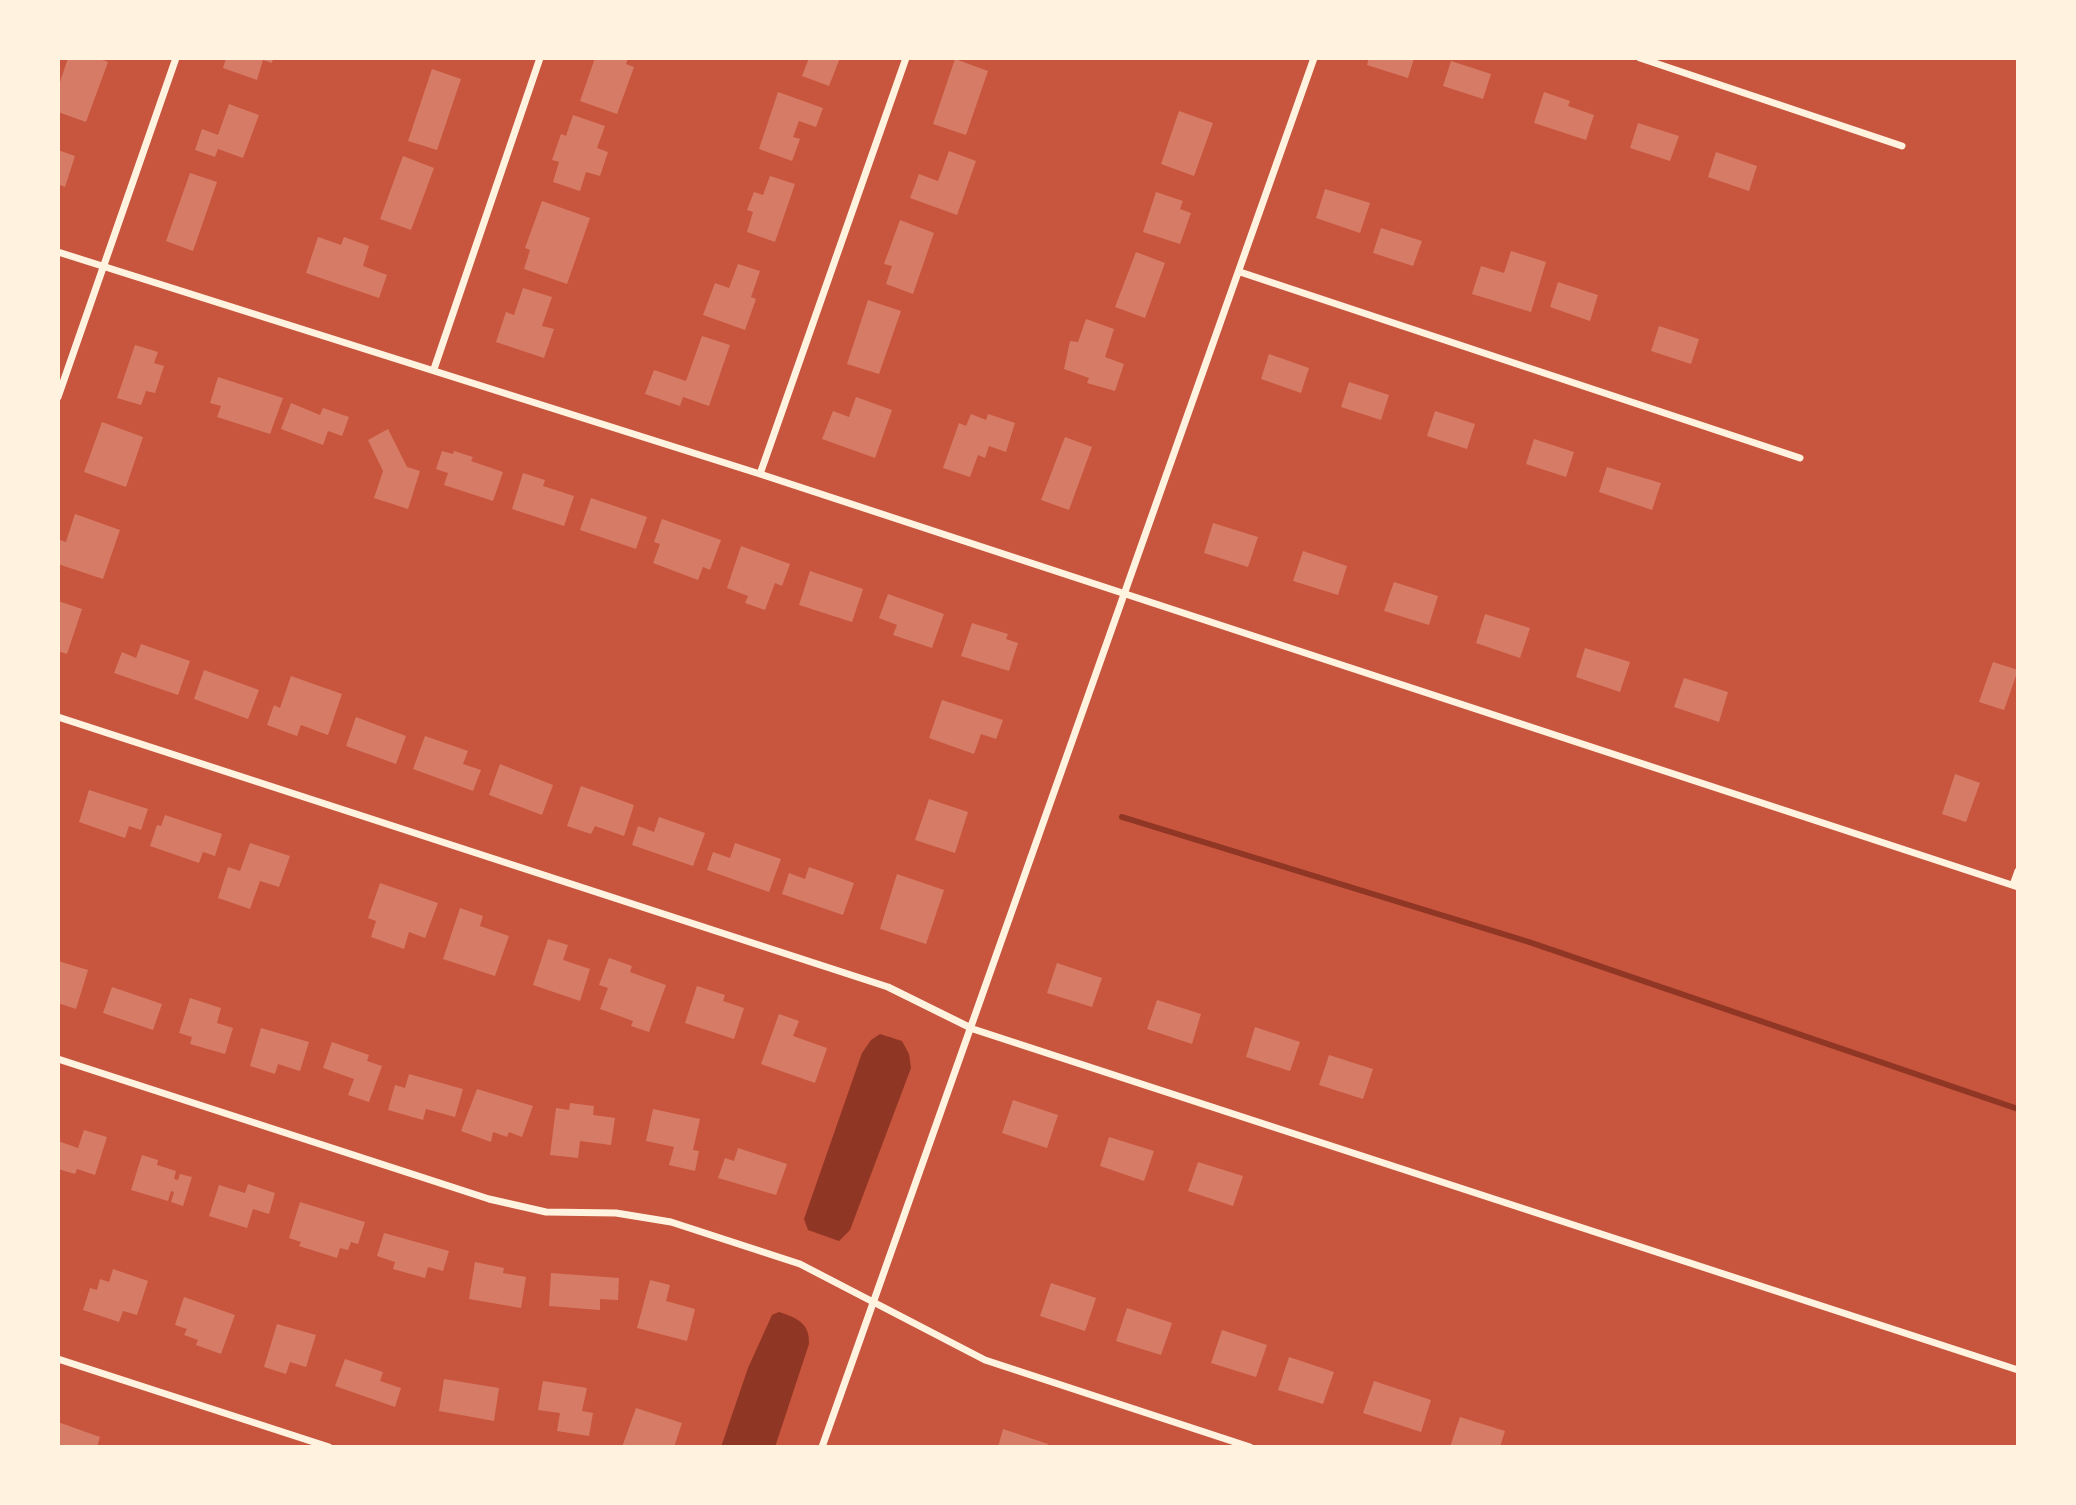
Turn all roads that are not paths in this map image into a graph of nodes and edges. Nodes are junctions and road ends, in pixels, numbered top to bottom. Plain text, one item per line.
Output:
1 (176, 58) edge
2 (540, 58) edge
3 (906, 58) edge
4 (1314, 58) edge
5 (1640, 58) edge
6 (1902, 146) dead end
7 (58, 252) edge
8 (102, 266) junction
9 (1241, 272) junction
10 (433, 369) junction
11 (58, 397) edge
12 (1800, 458) dead end
13 (760, 474) junction
14 (1124, 596) junction
15 (58, 717) edge
16 (2018, 871) edge
17 (2016, 886) edge
18 (972, 1029) junction
19 (58, 1059) edge
20 (871, 1303) junction
21 (58, 1359) edge
22 (2018, 1370) edge
23 (330, 1447) edge
24 (822, 1447) edge
25 (1250, 1447) edge

1 - 8 street
2 - 10 street
3 - 13 street
4 - 9 street
5 - 6 street
7 - 8 street
8 - 10 street
8 - 11 street
9 - 12 street
9 - 14 street
10 - 13 street
13 - 14 street
14 - 17 street
14 - 18 street
15 - 18 street
16 - 17 street
18 - 20 street
18 - 22 street
19 - 20 street
20 - 24 street
20 - 25 street
21 - 23 street

